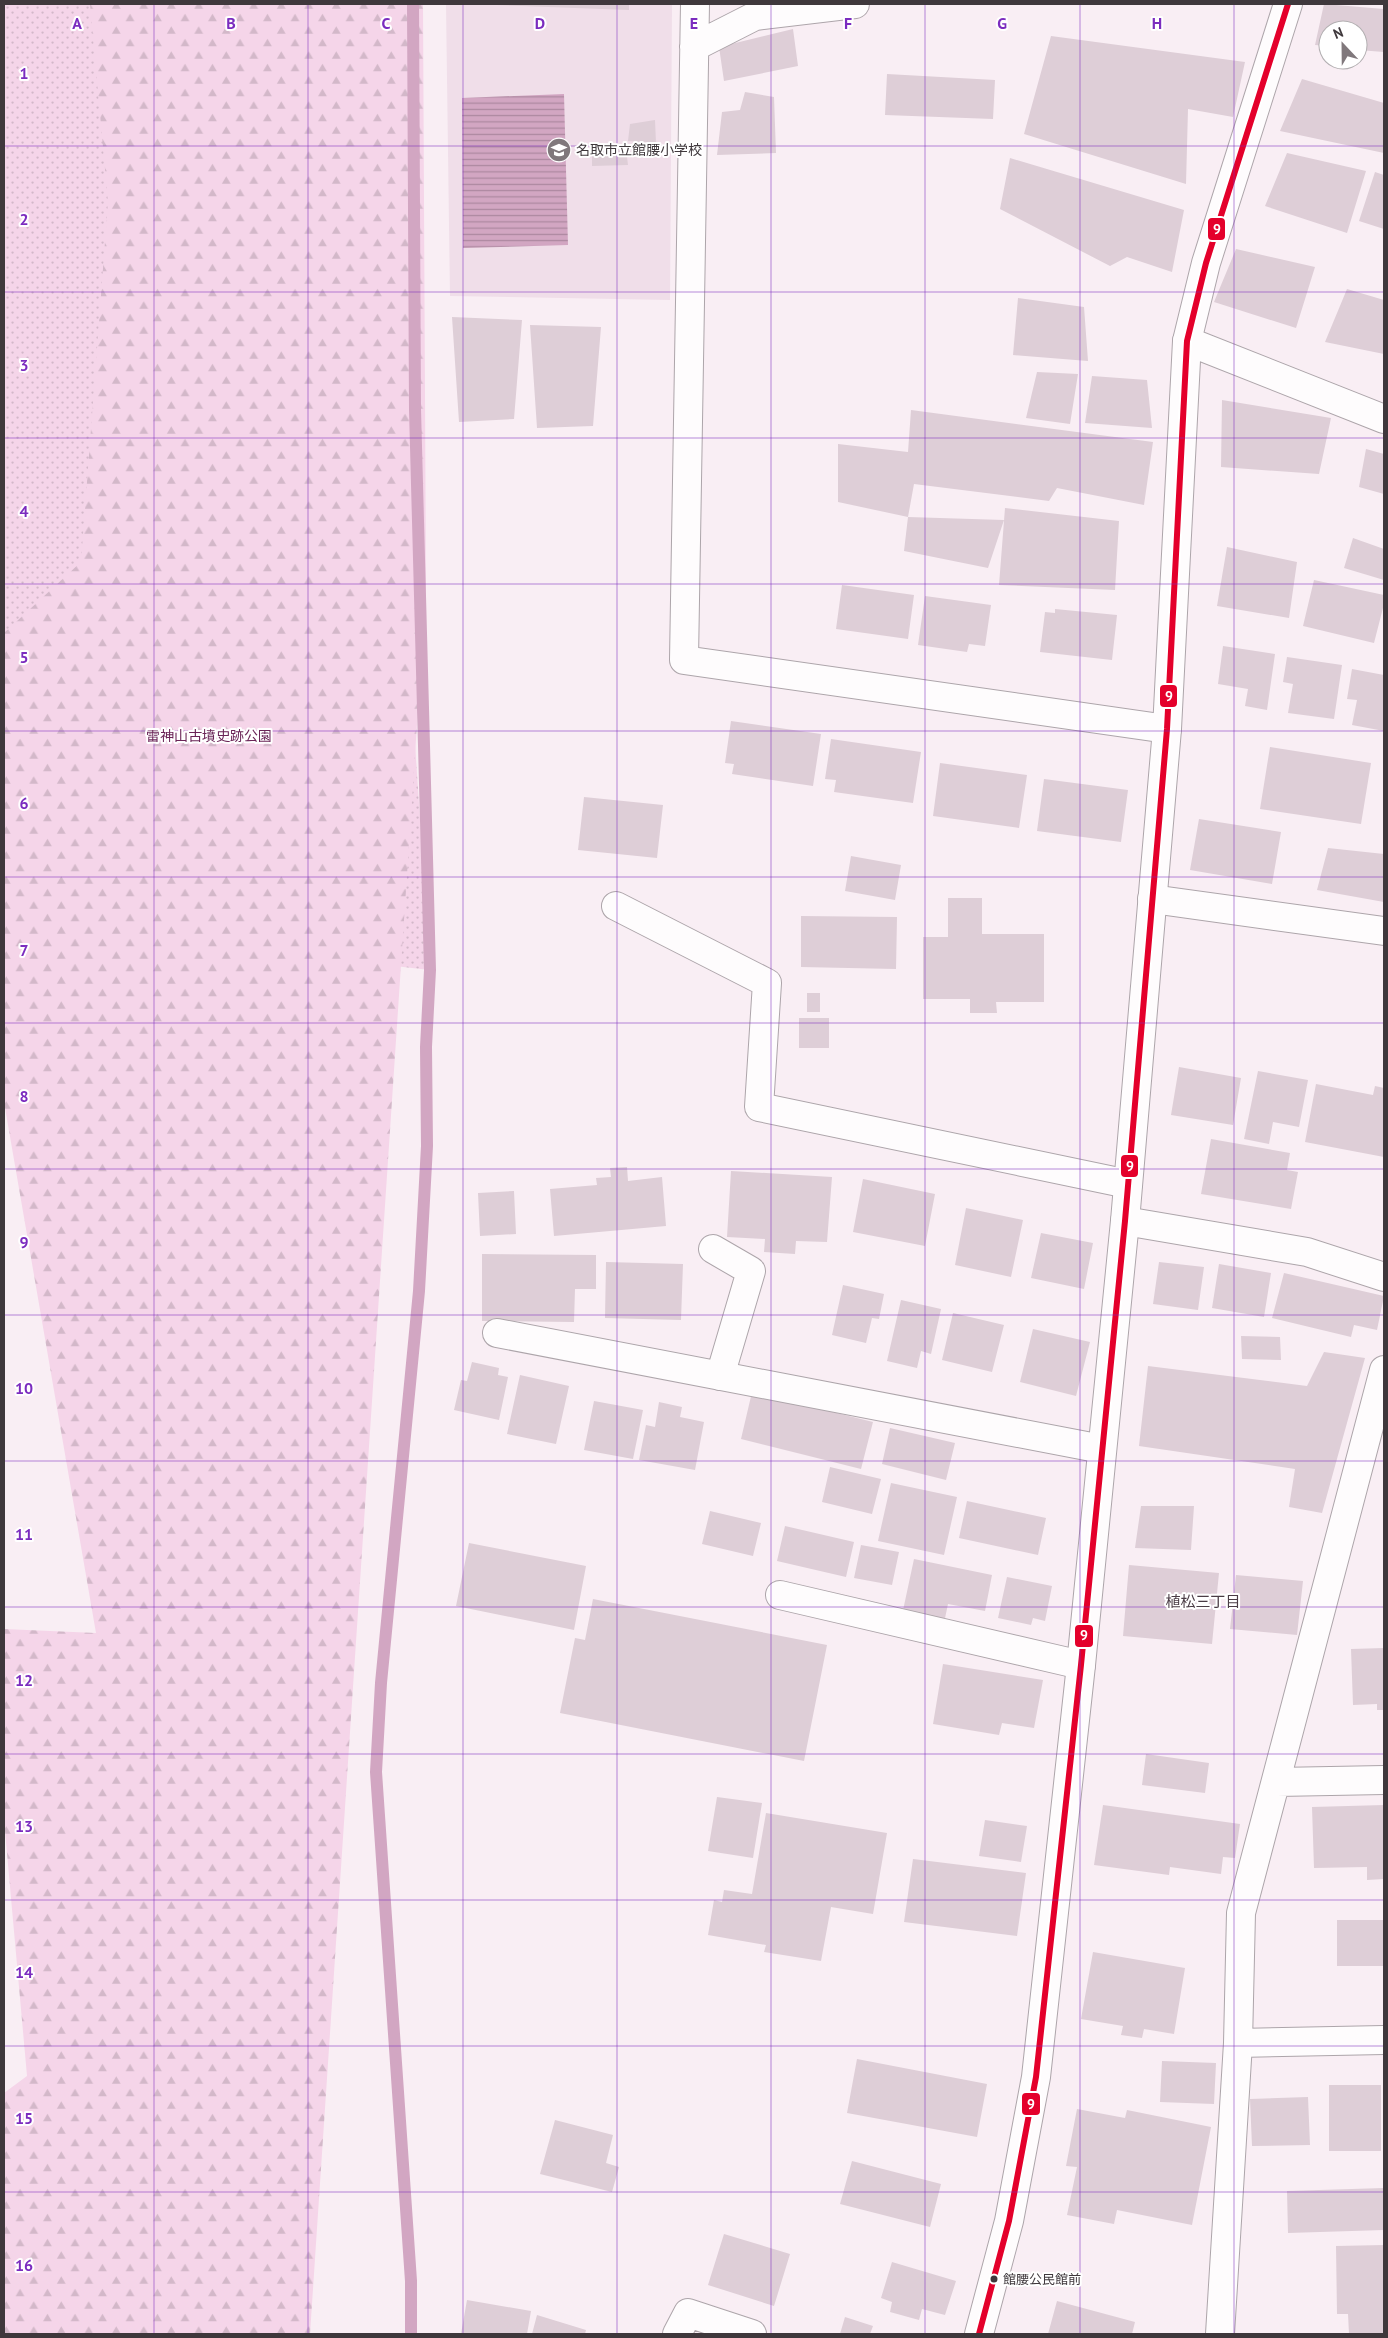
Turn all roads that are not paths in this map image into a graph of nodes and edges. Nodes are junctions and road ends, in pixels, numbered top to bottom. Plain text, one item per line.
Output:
1 (695, 4) edge
2 (855, 4) edge
3 (1288, 4) edge
4 (694, 47) junction
5 (1187, 341) junction
6 (1384, 420) edge
7 (1166, 730) junction
8 (1152, 899) junction
9 (616, 906) dead end
10 (1384, 931) edge
11 (1128, 1184) junction
12 (1126, 1221) junction
13 (713, 1249) dead end
14 (1384, 1277) edge
15 (497, 1333) dead end
16 (1384, 1370) edge
17 (720, 1376) junction
18 (1102, 1449) junction
19 (780, 1595) dead end
20 (1081, 1665) junction
21 (1384, 1780) edge
22 (1277, 1782) junction
23 (1384, 2040) edge
24 (1238, 2043) junction
25 (677, 2334) edge
26 (752, 2334) edge
27 (979, 2334) edge
28 (1220, 2334) edge

1 - 4 street
2 - 4 street
3 - 5 street
4 - 7 street
5 - 6 street
5 - 7 street
7 - 8 street
8 - 10 street
8 - 11 street
9 - 11 street
11 - 12 street
12 - 14 street
12 - 18 street
13 - 17 street
15 - 17 street
16 - 22 street
17 - 18 street
18 - 20 street
19 - 20 street
20 - 27 street
21 - 22 street
22 - 24 street
23 - 24 street
24 - 28 street
25 - 26 street

